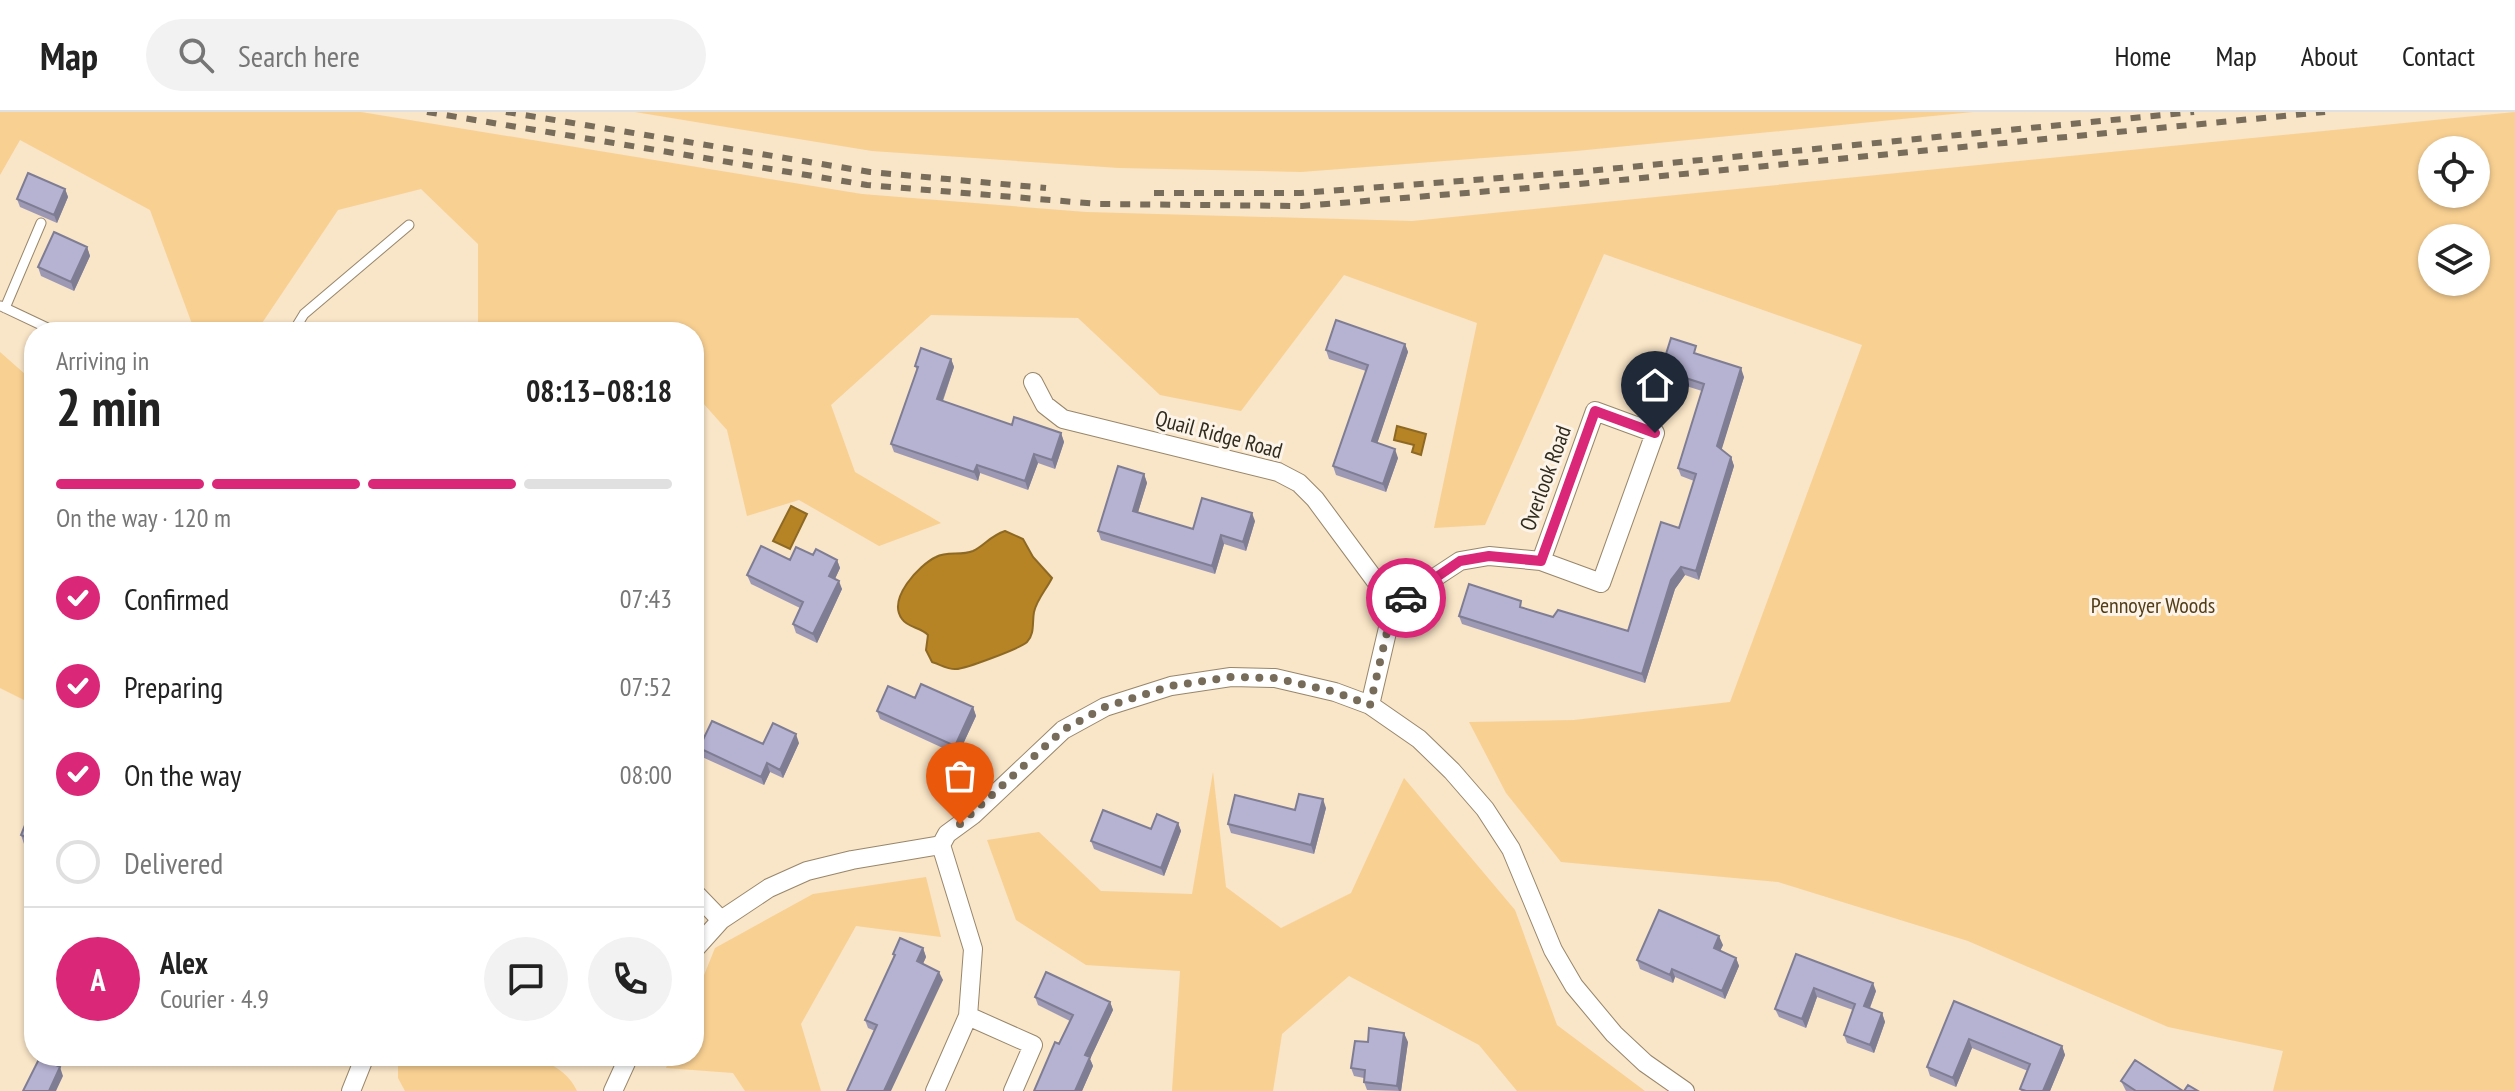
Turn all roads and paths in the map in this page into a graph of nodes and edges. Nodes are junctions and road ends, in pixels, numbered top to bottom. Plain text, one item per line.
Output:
1 (41, 223) edge
2 (409, 225) dead end
3 (2, 307) edge
4 (34, 322) edge
5 (299, 322) edge
6 (1033, 382) dead end
7 (1541, 561) junction
8 (1391, 615) junction
9 (1370, 705) junction
10 (941, 845) junction
11 (704, 902) edge
12 (721, 920) junction
13 (704, 939) edge
14 (968, 1016) junction
15 (361, 1066) edge
16 (624, 1066) edge
17 (351, 1091) edge
18 (613, 1091) edge
19 (935, 1091) edge
20 (1013, 1091) edge
21 (1685, 1091) edge

1 - 3 lane
2 - 5 lane
3 - 4 lane
6 - 8 street, Quail Ridge Road
7 - 7 street, Overlook Road
7 - 8 street, Overlook Road
8 - 9 street
9 - 10 street
9 - 21 street
10 - 12 street
10 - 14 street
11 - 12 street
12 - 13 street
14 - 19 street
14 - 20 street
15 - 17 street
16 - 18 street

